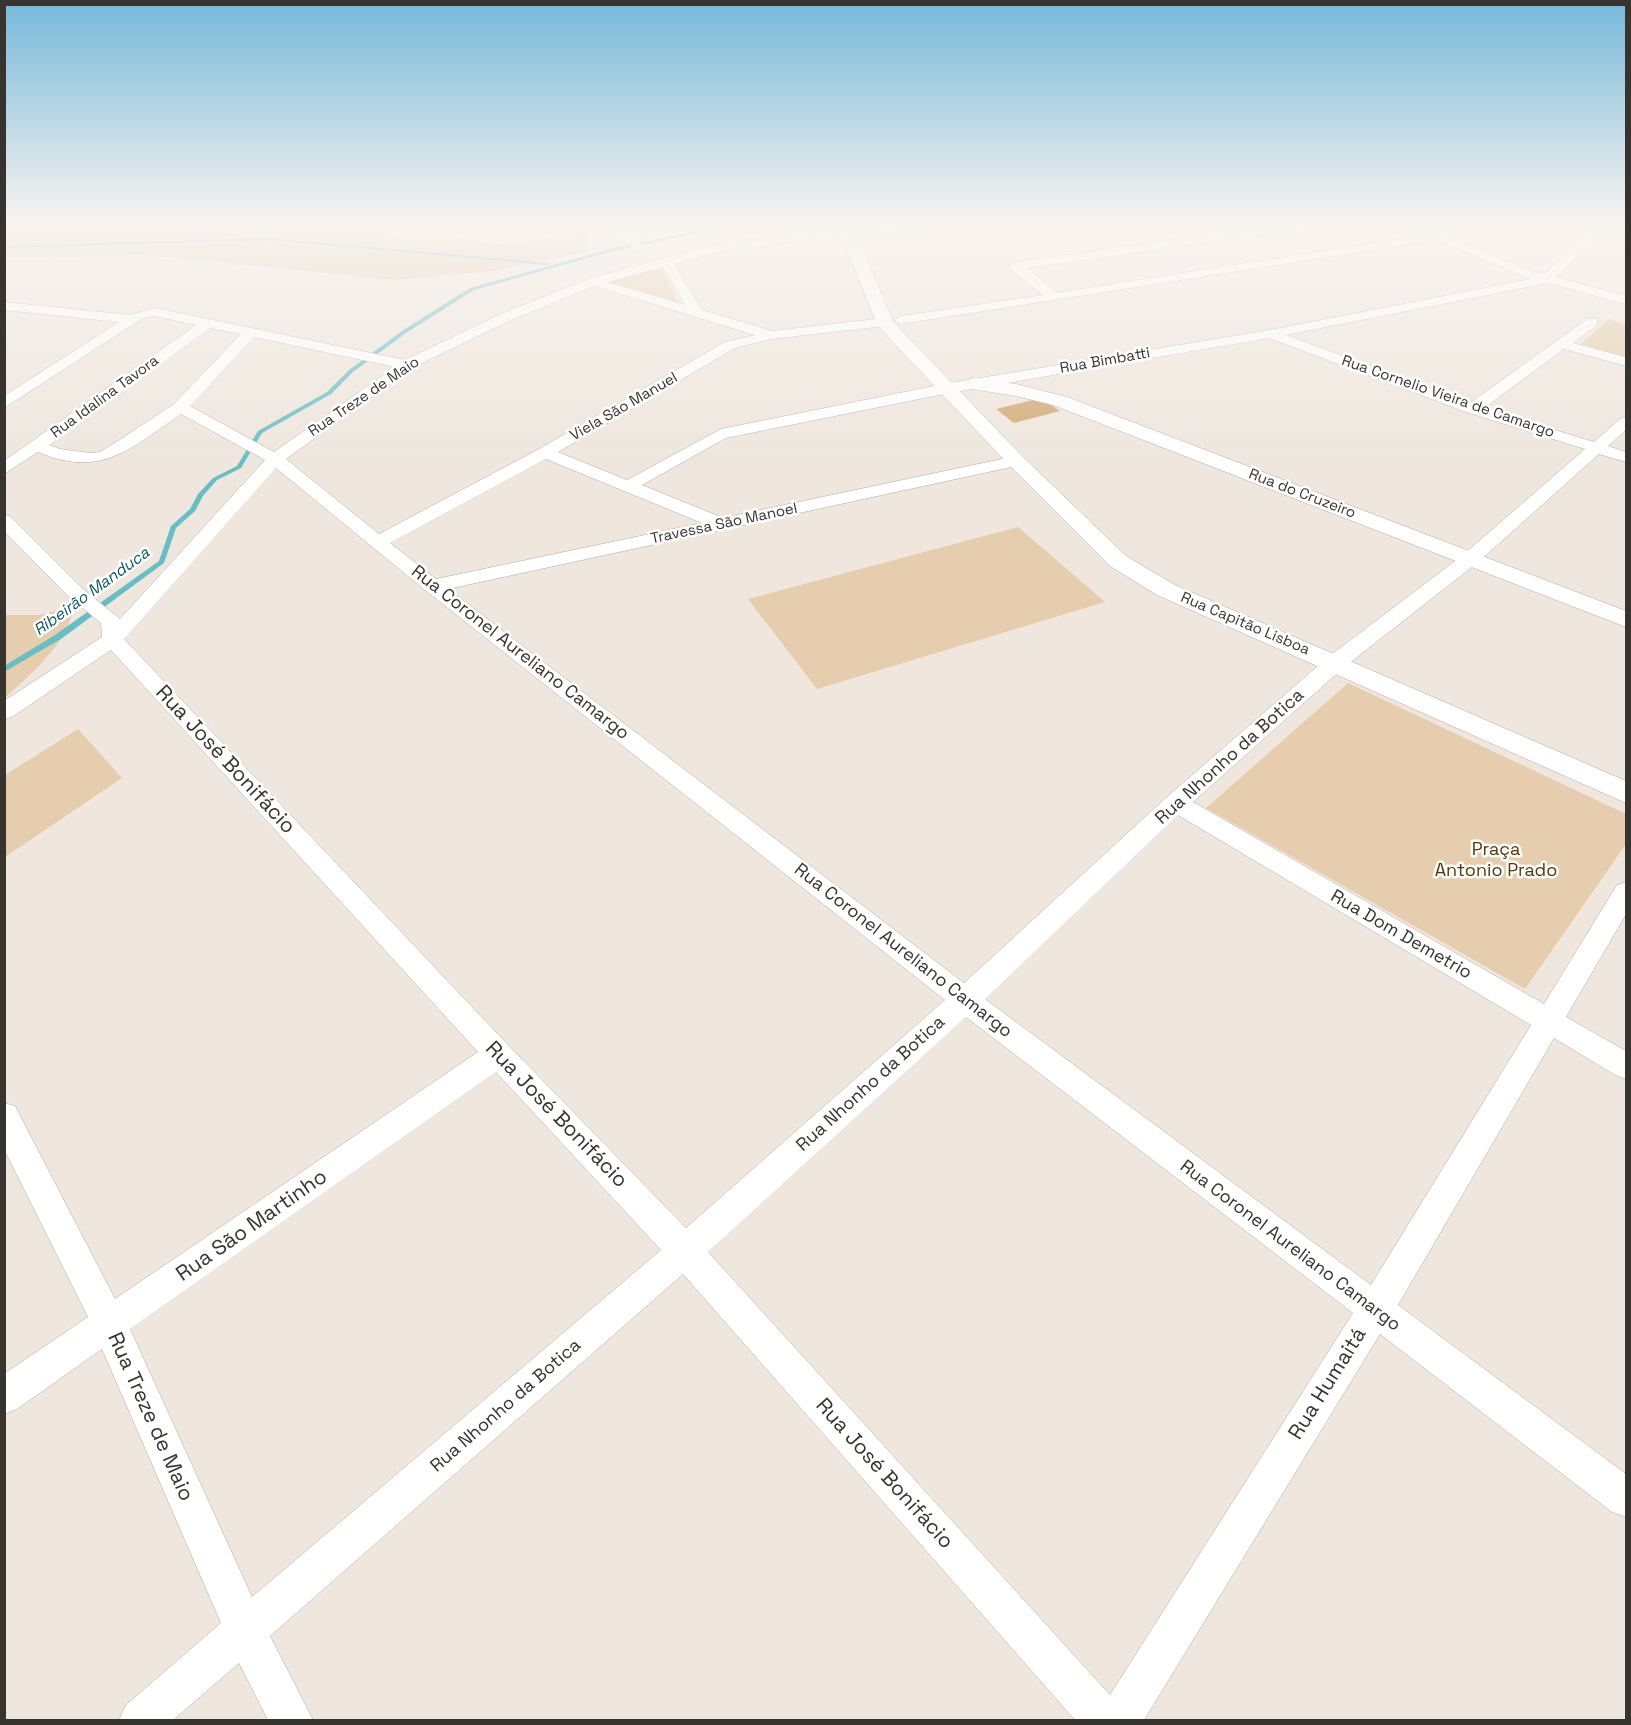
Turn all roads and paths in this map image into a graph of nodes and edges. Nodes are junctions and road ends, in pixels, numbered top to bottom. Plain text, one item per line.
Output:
1 (545, 302) edge
2 (660, 302) edge
3 (690, 302) edge
4 (884, 302) edge
5 (1030, 302) edge
6 (1436, 302) edge
7 (4, 306) edge
8 (696, 312) junction
9 (140, 316) junction
10 (893, 321) junction
11 (1592, 322) dead end
12 (206, 324) junction
13 (249, 334) junction
14 (1270, 334) junction
15 (771, 335) junction
16 (1562, 344) junction
17 (1626, 362) edge
18 (406, 365) junction
19 (972, 384) junction
20 (949, 388) junction
21 (4, 403) edge
22 (180, 407) junction
23 (1472, 409) junction
24 (1626, 423) edge
25 (38, 446) junction
26 (1613, 452) edge
27 (545, 453) junction
28 (268, 455) junction
29 (1016, 461) junction
30 (4, 470) edge
31 (626, 487) junction
32 (4, 520) edge
33 (722, 524) junction
34 (380, 542) junction
35 (1470, 559) junction
36 (432, 586) junction
37 (1626, 620) edge
38 (112, 630) junction
39 (1335, 663) junction
40 (4, 712) edge
41 (1626, 794) edge
42 (1176, 803) junction
43 (1626, 892) edge
44 (965, 1000) junction
45 (1550, 1022) junction
46 (498, 1054) junction
47 (1626, 1066) edge
48 (4, 1116) edge
49 (685, 1251) junction
50 (1375, 1310) junction
51 (110, 1325) junction
52 (4, 1396) edge
53 (1626, 1498) edge
54 (245, 1630) junction
55 (141, 1720) edge
56 (291, 1720) edge
57 (1103, 1720) edge
58 (1119, 1720) edge

1 - 18 street, Rua Treze de Maio
2 - 8 street
3 - 8 street
4 - 10 street, Rua Capitão Lisboa
5 - 10 street, Viela São Manuel
6 - 14 street, Rua Bimbatti
7 - 9 street
8 - 15 street
9 - 12 street
9 - 21 street
10 - 15 street, Viela São Manuel
10 - 20 street, Rua Capitão Lisboa
11 - 16 street
12 - 13 street
12 - 25 street, Rua Idalina Tavora
13 - 18 street
13 - 22 street
14 - 19 street, Rua Bimbatti
14 - 23 street, Rua Cornelio Vieira de Camargo
15 - 27 street, Viela São Manuel
16 - 17 street
16 - 23 street
18 - 28 street, Rua Treze de Maio
19 - 20 street, Rua Bimbatti
19 - 35 street, Rua do Cruzeiro
20 - 29 street, Rua Capitão Lisboa
20 - 31 street, Rua Bimbatti
22 - 25 street
22 - 28 street, Rua Coronel Aureliano Camargo
23 - 26 street, Rua Cornelio Vieira de Camargo
24 - 26 street, Rua Nhonho da Botica
25 - 30 street, Rua Idalina Tavora
26 - 35 street, Rua Nhonho da Botica
27 - 31 street
27 - 34 street, Viela São Manuel
28 - 34 street, Rua Coronel Aureliano Camargo
28 - 38 street, Rua Treze de Maio
29 - 33 street, Travessa São Manoel
29 - 39 street, Rua Capitão Lisboa
31 - 33 street
32 - 38 street, Rua José Bonifácio
33 - 36 street, Travessa São Manoel
34 - 36 street, Rua Coronel Aureliano Camargo
35 - 37 street, Rua do Cruzeiro
35 - 39 street, Rua Nhonho da Botica
36 - 44 street, Rua Coronel Aureliano Camargo
38 - 40 street, Rua Treze de Maio
38 - 46 street, Rua José Bonifácio
39 - 41 street, Rua Capitão Lisboa
39 - 42 street, Rua Nhonho da Botica
42 - 44 street, Rua Nhonho da Botica
42 - 45 street, Rua Dom Demetrio
43 - 45 street, Rua Humaitá
44 - 49 street, Rua Nhonho da Botica
44 - 50 street, Rua Coronel Aureliano Camargo
45 - 47 street, Rua Dom Demetrio
45 - 50 street, Rua Humaitá
46 - 49 street, Rua José Bonifácio
46 - 51 street, Rua São Martinho
48 - 51 street, Rua Treze de Maio
49 - 54 street, Rua Nhonho da Botica
49 - 57 street, Rua José Bonifácio
50 - 53 street, Rua Coronel Aureliano Camargo
50 - 58 street, Rua Humaitá
51 - 52 street, Rua São Martinho
51 - 54 street, Rua Treze de Maio
54 - 55 street, Rua Nhonho da Botica
54 - 56 street, Rua Treze de Maio

